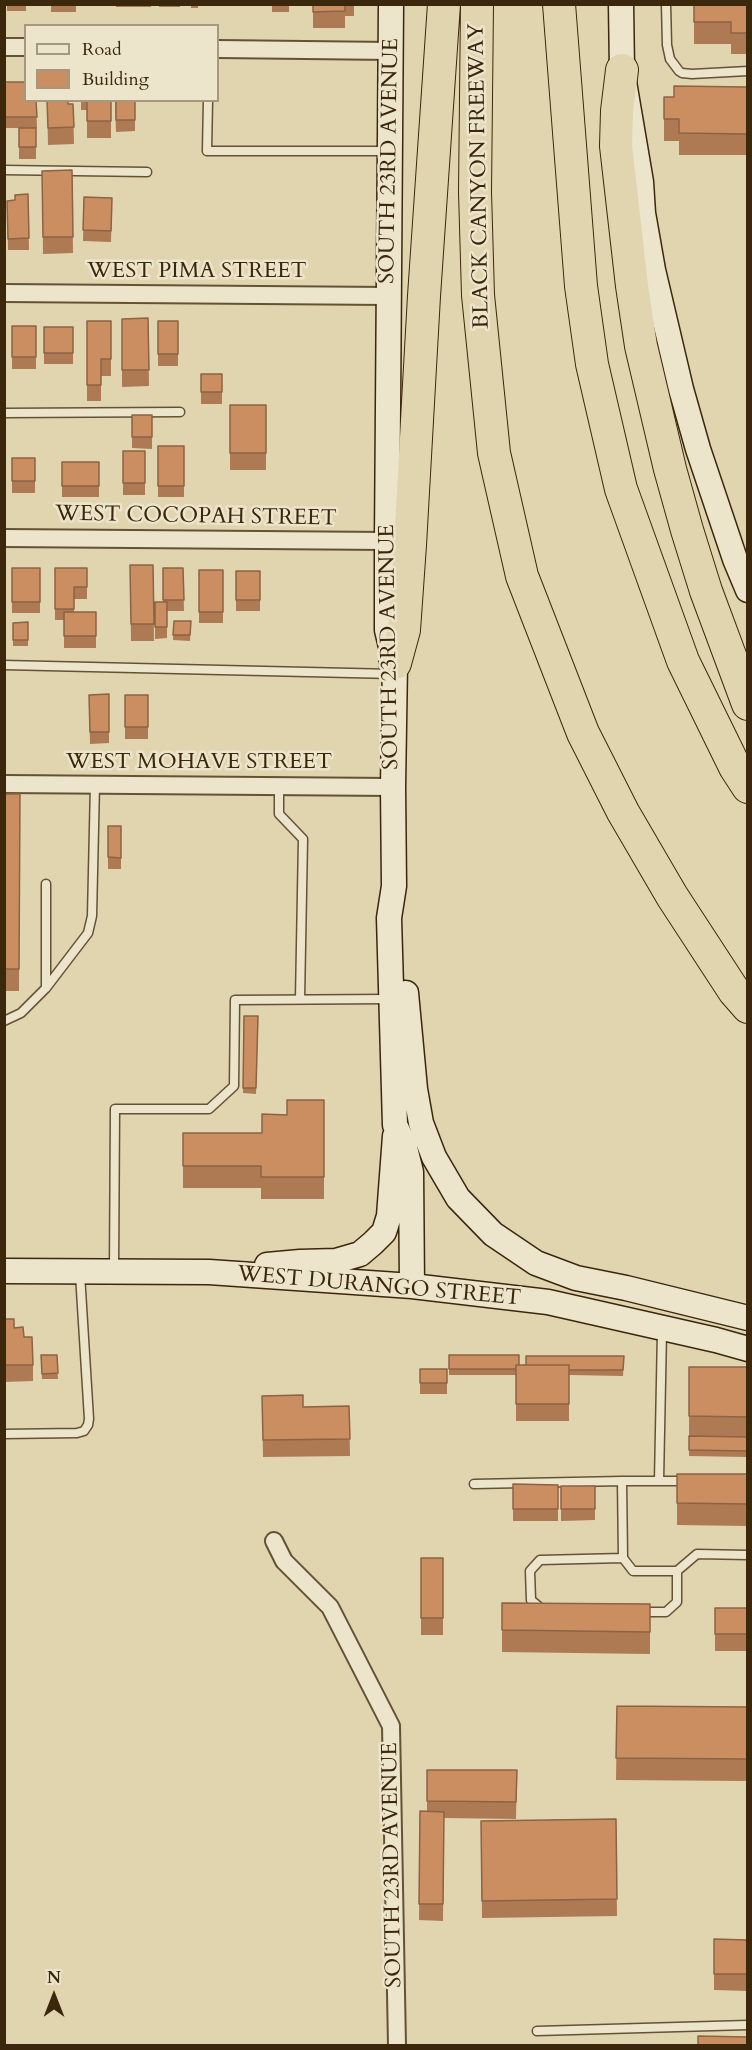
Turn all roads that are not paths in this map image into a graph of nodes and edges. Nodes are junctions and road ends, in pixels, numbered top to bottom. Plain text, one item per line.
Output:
1 (391, 4) edge
2 (444, 4) edge
3 (477, 4) edge
4 (559, 4) edge
5 (621, 4) edge
6 (666, 4) edge
7 (4, 47) edge
8 (24, 47) edge
9 (219, 49) edge
10 (391, 51) junction
11 (622, 70) junction
12 (747, 71) edge
13 (208, 102) edge
14 (389, 151) junction
15 (4, 170) edge
16 (147, 172) dead end
17 (4, 293) edge
18 (388, 296) junction
19 (180, 412) dead end
20 (4, 413) edge
21 (4, 538) edge
22 (387, 541) junction
23 (747, 590) edge
24 (4, 665) edge
25 (394, 668) junction
26 (747, 704) edge
27 (4, 784) edge
28 (96, 784) junction
29 (279, 786) junction
30 (393, 787) junction
31 (747, 787) edge
32 (46, 884) dead end
33 (394, 886) junction
34 (46, 988) junction
35 (300, 999) junction
36 (392, 999) junction
37 (747, 1007) edge
38 (4, 1021) edge
39 (396, 1125) junction
40 (4, 1271) edge
41 (80, 1271) junction
42 (114, 1271) junction
43 (210, 1272) junction
44 (412, 1286) junction
45 (747, 1317) edge
46 (662, 1328) junction
47 (747, 1349) edge
48 (4, 1434) edge
49 (659, 1481) junction
50 (692, 1481) edge
51 (622, 1482) junction
52 (474, 1484) dead end
53 (274, 1541) dead end
54 (747, 1555) edge
55 (623, 1558) junction
56 (677, 1571) junction
57 (556, 1612) edge
58 (633, 1612) edge
59 (747, 2025) edge
60 (537, 2031) dead end
61 (397, 2046) edge

1 - 10 main road, SOUTH 23RD AVENUE
2 - 25 highway
3 - 37 highway, BLACK CANYON FREEWAY
4 - 31 highway
5 - 11 main road
6 - 12 lane
7 - 8 street
9 - 10 street
10 - 14 main road, SOUTH 23RD AVENUE
11 - 23 main road
11 - 26 highway
13 - 14 lane
14 - 18 main road, SOUTH 23RD AVENUE
15 - 16 lane
17 - 18 street, WEST PIMA STREET
18 - 22 main road, SOUTH 23RD AVENUE
19 - 20 lane
21 - 22 street, WEST COCOPAH STREET
22 - 25 main road, SOUTH 23RD AVENUE
24 - 25 lane
25 - 30 main road, SOUTH 23RD AVENUE
27 - 28 street, WEST MOHAVE STREET
28 - 29 street, WEST MOHAVE STREET
28 - 34 lane
29 - 30 street, WEST MOHAVE STREET
29 - 35 lane
30 - 33 main road, SOUTH 23RD AVENUE
32 - 34 lane
33 - 36 main road, SOUTH 23RD AVENUE
33 - 45 main road
34 - 38 lane
35 - 36 lane
35 - 42 lane
36 - 39 main road, SOUTH 23RD AVENUE
39 - 43 main road
39 - 44 main road, SOUTH 23RD AVENUE
40 - 41 main road, WEST DURANGO STREET
41 - 42 main road, WEST DURANGO STREET
41 - 48 lane
42 - 43 main road, WEST DURANGO STREET
43 - 44 main road, WEST DURANGO STREET
44 - 46 main road, WEST DURANGO STREET
46 - 47 main road, WEST DURANGO STREET
46 - 49 lane
49 - 50 lane
49 - 51 lane
51 - 52 lane
51 - 55 lane
53 - 61 street, SOUTH 23RD AVENUE
54 - 56 lane
55 - 56 lane
55 - 57 lane
56 - 58 lane
59 - 60 lane

